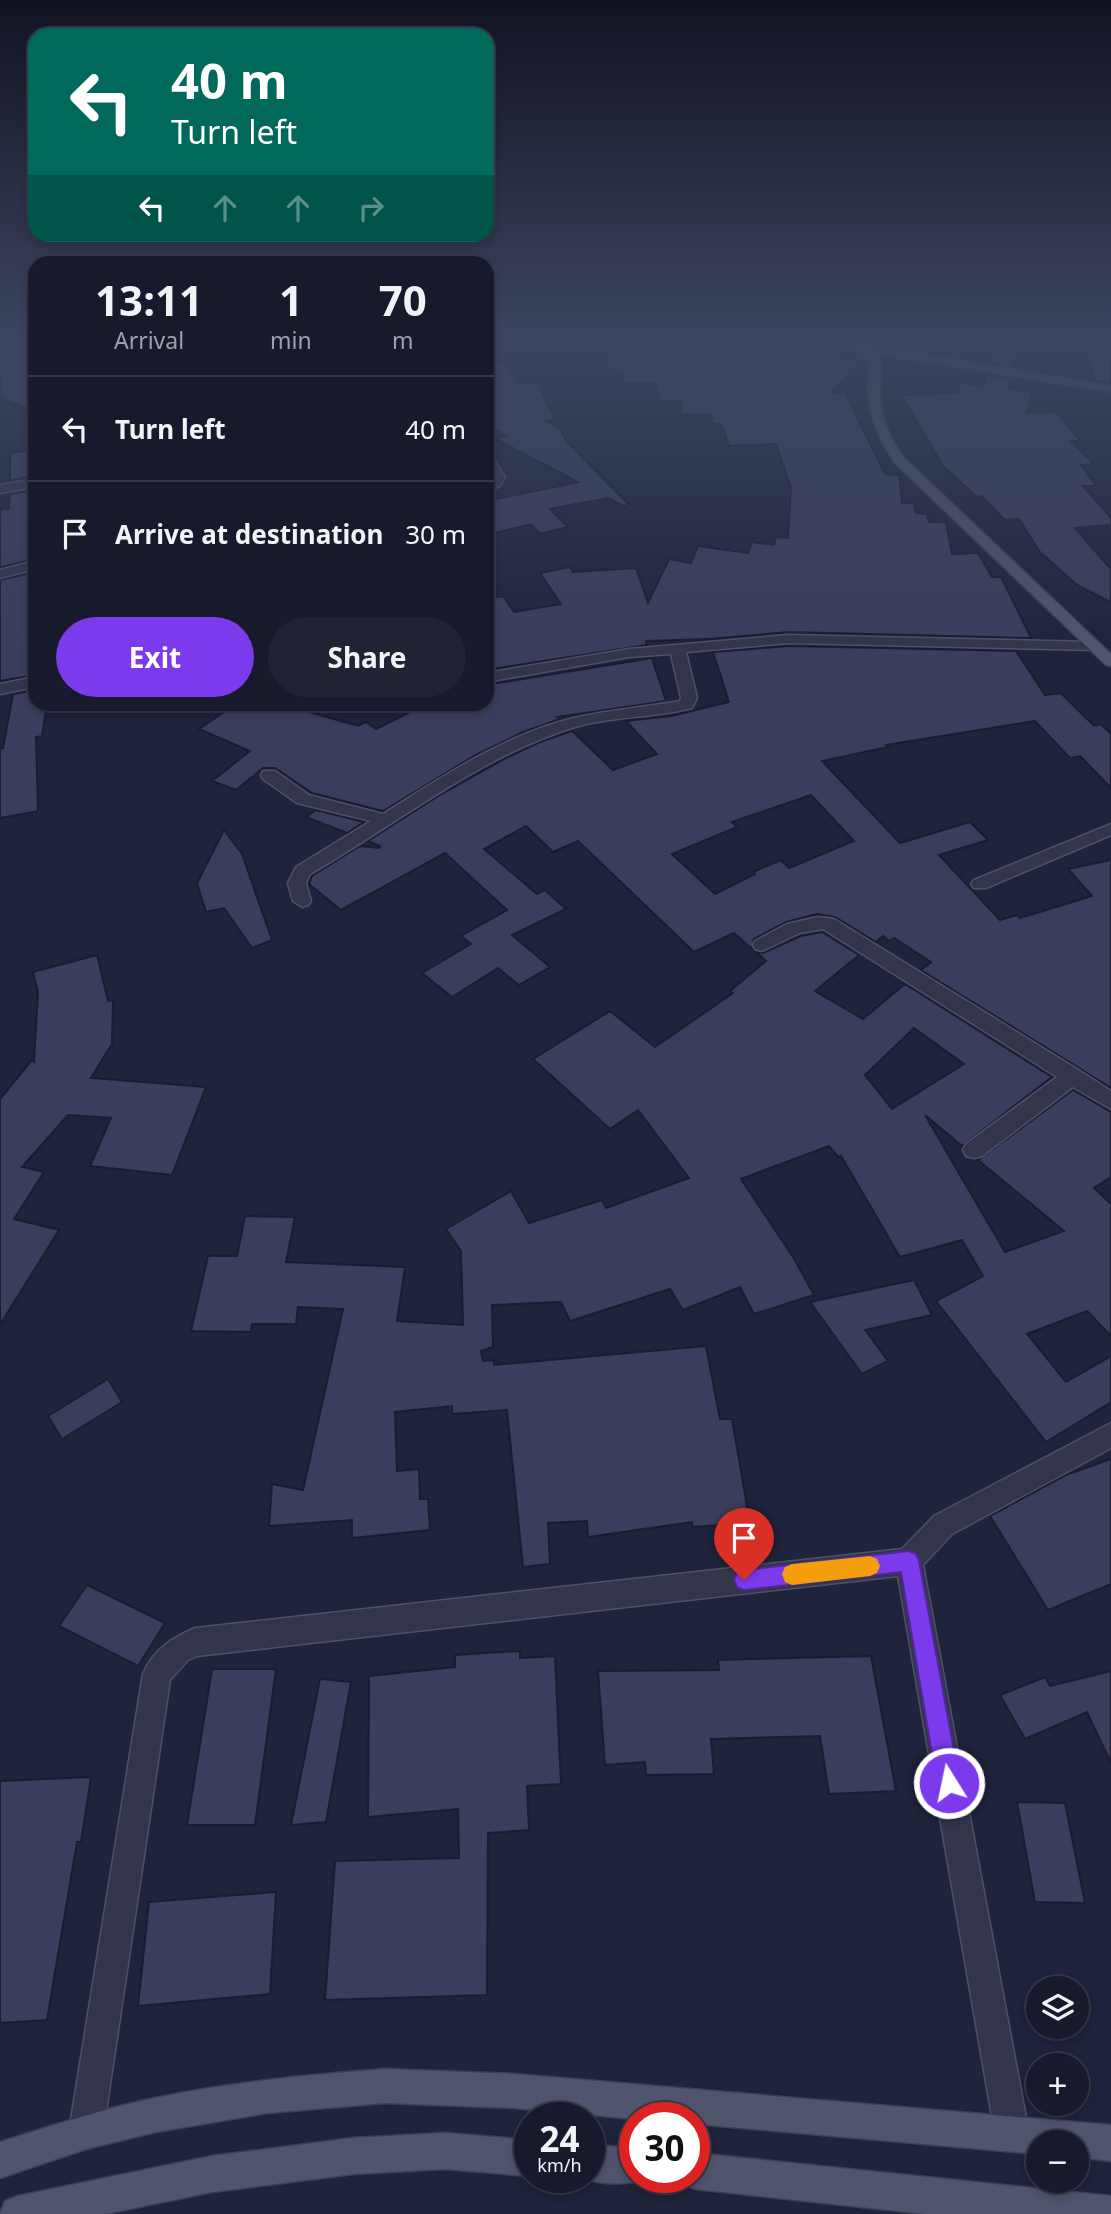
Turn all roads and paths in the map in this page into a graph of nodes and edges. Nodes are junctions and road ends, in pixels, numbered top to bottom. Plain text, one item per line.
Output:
1 (887, 442) edge
2 (901, 442) edge
3 (494, 469) edge
4 (28, 484) edge
5 (494, 484) edge
6 (0, 489) edge
7 (28, 567) edge
8 (0, 574) edge
9 (1094, 646) junction
10 (1111, 647) edge
11 (677, 649) junction
12 (1111, 662) edge
13 (494, 677) edge
14 (28, 683) edge
15 (0, 689) edge
16 (270, 775) dead end
17 (386, 820) junction
18 (1111, 829) edge
19 (980, 884) dead end
20 (302, 901) dead end
21 (762, 944) dead end
22 (1073, 1076) junction
23 (1111, 1101) edge
24 (974, 1150) dead end
25 (1111, 1435) edge
26 (909, 1561) junction
27 (86, 2132) junction
28 (1012, 2134) junction
29 (1111, 2143) edge
30 (514, 2157) edge
31 (0, 2160) edge
32 (710, 2172) edge
33 (18, 2214) edge
34 (1111, 2214) edge

1 - 9 main road
2 - 10 main road
3 - 5 street
4 - 6 street
7 - 8 street
9 - 11 street
9 - 12 main road
11 - 13 street
11 - 17 street
14 - 15 street
16 - 17 street
17 - 20 street
18 - 19 street
21 - 22 street
22 - 23 street
22 - 24 street
25 - 26 street
26 - 27 street
26 - 28 street
27 - 28 main road
27 - 31 main road
28 - 29 main road
30 - 33 main road
32 - 34 main road

